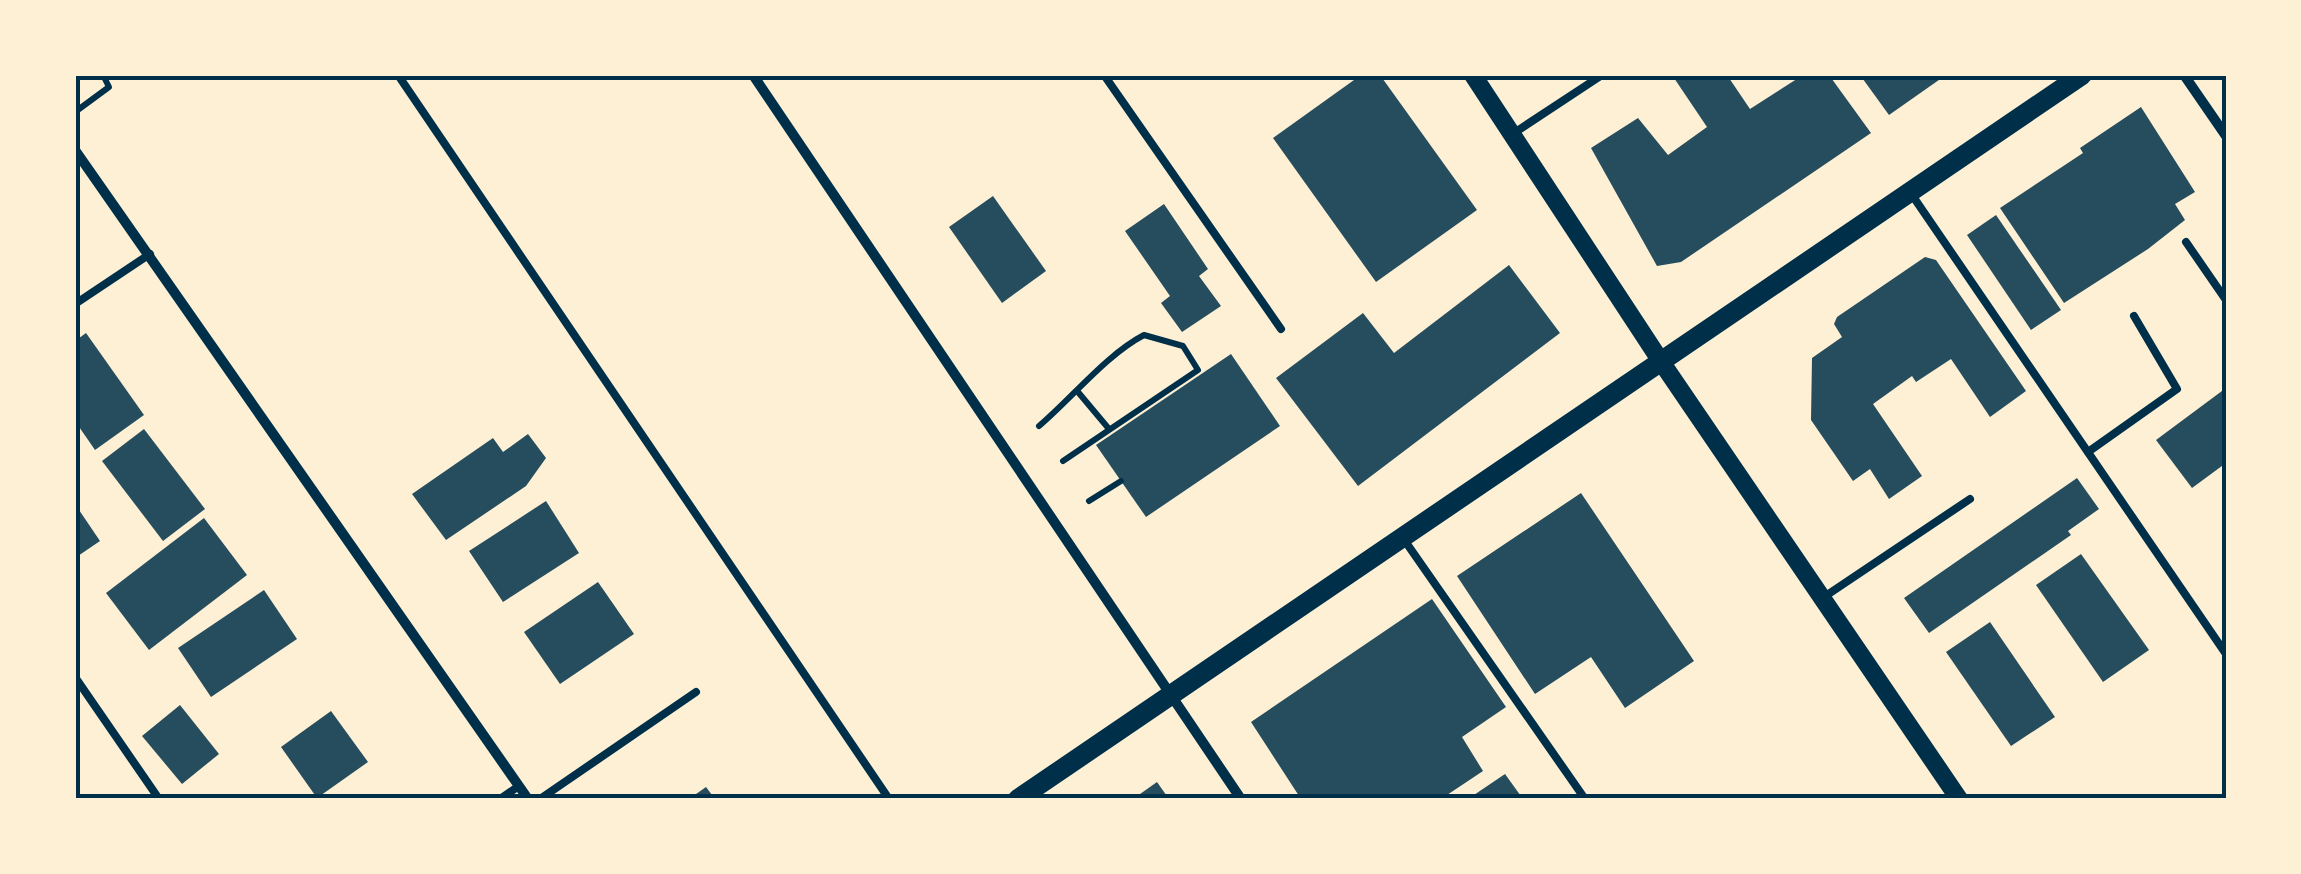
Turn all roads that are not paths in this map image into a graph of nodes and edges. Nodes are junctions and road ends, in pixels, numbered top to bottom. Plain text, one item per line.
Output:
1 (398, 75) edge
2 (753, 75) edge
3 (1104, 75) edge
4 (1473, 75) edge
5 (1602, 75) edge
6 (2082, 75) edge
7 (2184, 75) edge
8 (1512, 134) junction
9 (2226, 136) edge
10 (75, 150) edge
11 (1910, 192) junction
12 (2186, 242) dead end
13 (150, 254) junction
14 (2226, 300) edge
15 (75, 304) edge
16 (2134, 316) dead end
17 (1281, 330) dead end
18 (1660, 360) junction
19 (2088, 452) junction
20 (1970, 499) dead end
21 (1402, 537) junction
22 (1824, 597) junction
23 (2226, 654) edge
24 (75, 676) edge
25 (696, 692) dead end
26 (1171, 695) junction
27 (519, 786) junction
28 (159, 799) edge
29 (500, 799) edge
30 (528, 799) edge
31 (540, 799) edge
32 (889, 799) edge
33 (1018, 799) edge
34 (1240, 799) edge
35 (1585, 799) edge
36 (1959, 799) edge

1 - 32 lane
2 - 26 street
3 - 17 lane
4 - 8 street
5 - 8 lane
6 - 11 main road
7 - 9 street
8 - 18 street
10 - 13 street
11 - 18 main road
11 - 19 lane
12 - 14 lane
13 - 15 lane
13 - 27 street
16 - 19 lane
18 - 21 main road
18 - 22 street
19 - 23 lane
20 - 22 lane
21 - 26 main road
21 - 35 lane
22 - 36 street
24 - 28 lane
25 - 31 lane
26 - 33 main road
26 - 34 street
27 - 29 lane
27 - 30 street

